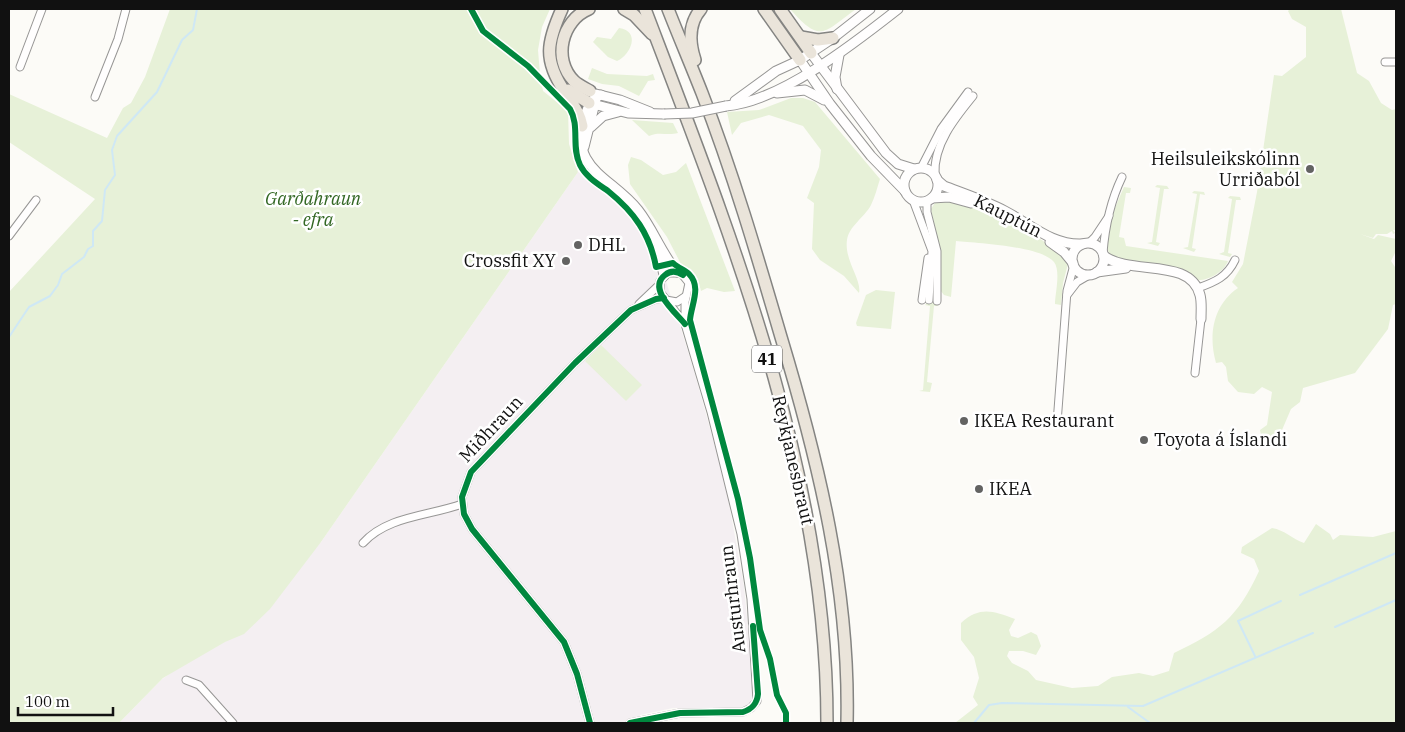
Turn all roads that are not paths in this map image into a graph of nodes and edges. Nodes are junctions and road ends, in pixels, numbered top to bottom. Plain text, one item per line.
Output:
1 (42, 9) edge
2 (126, 9) edge
3 (562, 9) edge
4 (589, 9) edge
5 (624, 9) edge
6 (645, 9) edge
7 (668, 9) edge
8 (701, 9) edge
9 (764, 9) edge
10 (780, 9) edge
11 (870, 9) edge
12 (898, 9) edge
13 (800, 37) junction
14 (833, 38) junction
15 (656, 40) junction
16 (811, 53) junction
17 (839, 55) junction
18 (800, 60) junction
19 (1385, 62) dead end
20 (1396, 62) edge
21 (820, 66) junction
22 (20, 67) dead end
23 (808, 74) junction
24 (560, 84) junction
25 (837, 91) junction
26 (762, 96) junction
27 (95, 97) dead end
28 (594, 99) junction
29 (830, 104) junction
30 (726, 106) junction
31 (623, 112) junction
32 (661, 114) junction
33 (586, 128) junction
34 (726, 160) junction
35 (918, 168) junction
36 (1122, 177) dead end
37 (936, 178) junction
38 (905, 191) junction
39 (36, 200) dead end
40 (913, 200) junction
41 (930, 200) junction
42 (1109, 216) junction
43 (9, 236) edge
44 (656, 242) junction
45 (1086, 243) junction
46 (1104, 254) junction
47 (1235, 260) dead end
48 (1073, 264) junction
49 (1134, 267) junction
50 (677, 272) junction
51 (1093, 273) junction
52 (664, 276) junction
53 (659, 285) junction
54 (1198, 288) junction
55 (687, 296) junction
56 (1067, 296) junction
57 (665, 299) junction
58 (637, 307) junction
59 (1201, 319) joint
60 (686, 324) junction
61 (1196, 373) dead end
62 (1057, 423) dead end
63 (462, 504) junction
64 (363, 543) dead end
65 (186, 680) dead end
66 (233, 723) edge
67 (590, 723) edge
68 (630, 723) edge
69 (827, 723) edge
70 (847, 723) edge

1 - 22 street
2 - 27 street
3 - 24 highway
4 - 28 highway
5 - 15 highway
6 - 15 highway, Reykjanesbraut / 41
7 - 34 highway, Reykjanesbraut / 41
8 - 34 highway
9 - 18 highway
10 - 13 highway
11 - 14 street
12 - 17 street
13 - 14 highway
13 - 16 highway
14 - 16 street
15 - 69 highway, Reykjanesbraut / 41
16 - 18 street
16 - 21 street, Kauptún
17 - 21 street
17 - 25 street
18 - 23 street
18 - 30 street
19 - 20 street
21 - 23 street
21 - 25 street, Kauptún
23 - 26 street
23 - 29 street
24 - 28 highway
24 - 33 highway
25 - 35 street, Kauptún
26 - 29 street
26 - 30 street
28 - 31 street
28 - 32 street
28 - 33 street, Austurhraun
29 - 38 street
30 - 32 street, bridge
31 - 32 street
31 - 33 street
33 - 44 street, Austurhraun
34 - 70 highway, Reykjanesbraut / 41
35 - 37 street, Kauptún
35 - 37 street
35 - 38 street
36 - 42 street
37 - 41 street
37 - 45 street, Kauptún
38 - 40 street
39 - 43 street
40 - 41 street, Kauptún
40 - 41 street
41 - 48 street, Kauptún
42 - 45 street
42 - 46 street
44 - 50 street, Austurhraun
44 - 52 street, Austurhraun
45 - 46 street, Kauptún
45 - 48 street
46 - 49 street, Kauptún
46 - 51 street
47 - 54 street
48 - 51 street, Kauptún
48 - 56 street
49 - 51 street, Kauptún
49 - 54 street, Kauptún
50 - 52 street
50 - 55 street, Austurhraun
51 - 56 street
52 - 53 street
53 - 57 street, Austurhraun
53 - 58 street, Miðhraun
54 - 59 street
55 - 57 street
55 - 60 street, Austurhraun
56 - 62 street
57 - 58 street, Miðhraun
57 - 60 street, Austurhraun
58 - 63 street, Miðhraun
59 - 61 street
60 - 68 street, Austurhraun
63 - 64 street
63 - 67 street
65 - 66 street

